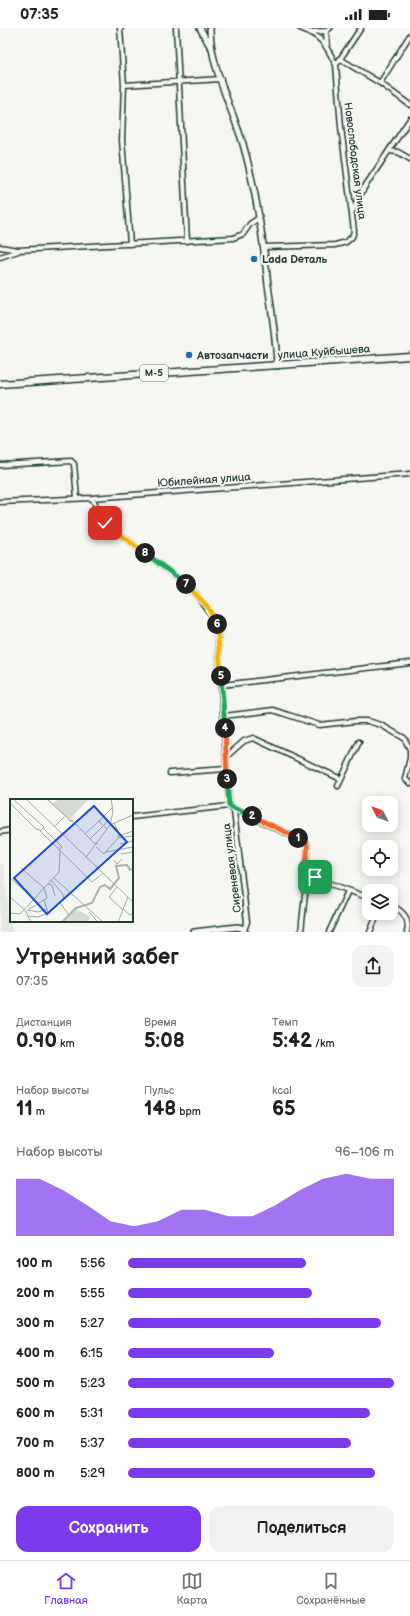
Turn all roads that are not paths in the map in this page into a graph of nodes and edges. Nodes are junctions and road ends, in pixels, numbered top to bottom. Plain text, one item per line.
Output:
1 (120, 28) edge
2 (176, 28) edge
3 (200, 28) edge
4 (210, 28) edge
5 (300, 28) edge
6 (360, 28) edge
7 (328, 30) edge
8 (310, 32) junction
9 (410, 35) edge
10 (327, 45) junction
11 (212, 51) junction
12 (340, 59) junction
13 (336, 65) junction
14 (221, 80) junction
15 (179, 82) junction
16 (380, 83) junction
17 (124, 85) junction
18 (410, 104) edge
19 (410, 119) edge
20 (389, 151) junction
21 (410, 159) edge
22 (353, 210) junction
23 (260, 218) junction
24 (187, 241) junction
25 (130, 244) junction
26 (0, 247) edge
27 (264, 247) junction
28 (18, 250) junction
29 (0, 257) edge
30 (410, 356) edge
31 (277, 366) junction
32 (0, 384) edge
33 (0, 465) edge
34 (410, 474) edge
35 (78, 498) junction
36 (92, 498) junction
37 (0, 502) edge
38 (410, 663) edge
39 (222, 686) junction
40 (224, 716) junction
41 (359, 742) dead end
42 (227, 756) junction
43 (226, 769) junction
44 (170, 772) dead end
45 (341, 779) junction
46 (410, 782) edge
47 (338, 786) dead end
48 (229, 806) junction
49 (133, 817) edge
50 (10, 830) edge
51 (0, 832) edge
52 (306, 875) junction
53 (348, 891) junction
54 (362, 896) edge
55 (398, 909) edge
56 (375, 920) edge
57 (244, 931) edge
58 (194, 932) edge
59 (301, 932) edge
60 (329, 932) edge
61 (370, 932) edge
62 (407, 932) edge

1 - 17 street
2 - 15 street
3 - 11 street
4 - 11 street
5 - 8 street
6 - 12 street
7 - 8 street
7 - 10 street
8 - 10 street
9 - 16 street
10 - 13 street, Новослободская улица
11 - 14 street
12 - 13 street
12 - 16 street
13 - 22 street, Новослободская улица
14 - 15 street
14 - 23 street
15 - 17 street
15 - 24 street
16 - 18 street
17 - 25 street
19 - 20 street
20 - 21 street
20 - 22 street
22 - 27 street, Новослободская улица
23 - 24 street
23 - 27 street
24 - 25 street
25 - 28 street
26 - 28 street
27 - 31 street
28 - 29 street
30 - 31 highway, улица Куйбышева / М-5
31 - 32 highway, улица Куйбышева / М-5
33 - 35 street
34 - 36 street, Юбилейная улица
35 - 36 street, Юбилейная улица
35 - 37 street, Юбилейная улица
36 - 39 street
38 - 39 street
39 - 40 street
40 - 42 street
40 - 46 street
41 - 45 street
42 - 43 street
42 - 45 street
43 - 44 street
43 - 48 street
45 - 47 street
48 - 49 street
48 - 52 street, Сиреневая улица
48 - 57 street, Сиреневая улица
50 - 51 street
52 - 53 street
52 - 59 street
53 - 54 street
53 - 60 street
55 - 62 street
56 - 61 street
57 - 58 street

